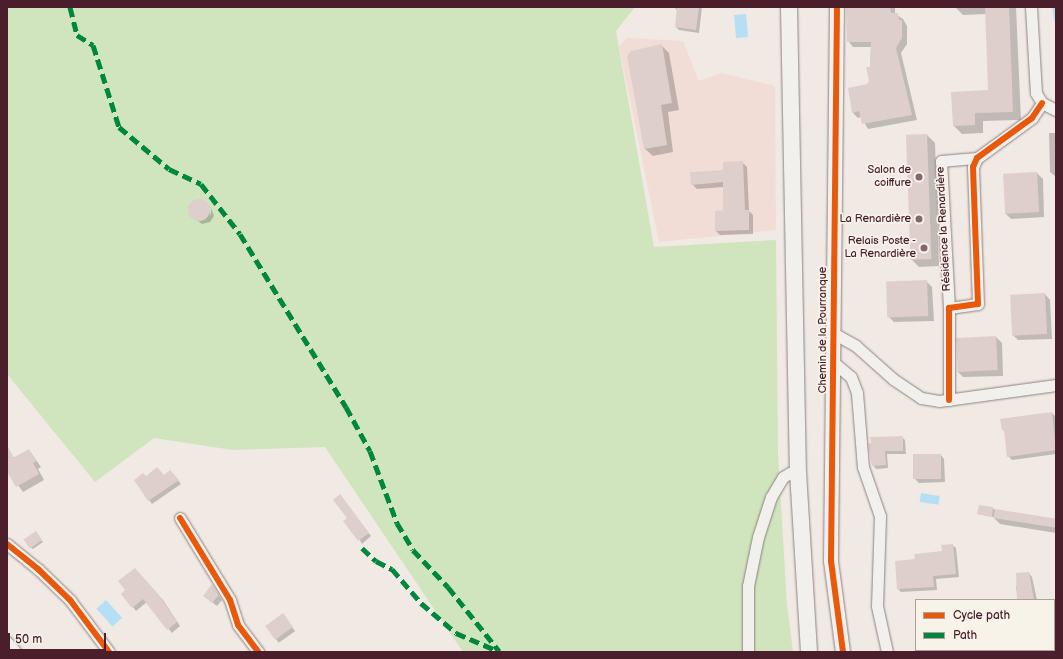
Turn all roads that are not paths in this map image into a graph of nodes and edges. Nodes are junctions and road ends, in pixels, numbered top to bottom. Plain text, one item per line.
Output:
1 (789, 7) edge
2 (837, 7) edge
3 (1031, 7) edge
4 (1042, 103) junction
5 (1056, 110) edge
6 (977, 158) junction
7 (949, 308) junction
8 (833, 333) junction
9 (833, 362) junction
10 (1056, 385) edge
11 (949, 400) junction
12 (798, 472) junction
13 (180, 518) dead end
14 (7, 544) edge
15 (7, 644) edge
16 (14, 652) edge
17 (109, 652) edge
18 (258, 652) edge
19 (748, 652) edge
20 (809, 652) edge
21 (843, 652) edge
22 (887, 652) edge

1 - 12 main road
2 - 8 street, Chemin de la Pourranque
3 - 4 street
4 - 5 street
4 - 6 street
6 - 7 street, Résidence la Renardière
6 - 7 street, Résidence la Renardière
7 - 11 street, Résidence la Renardière
8 - 9 street, Chemin de la Pourranque
8 - 11 street
9 - 21 street, Chemin de la Pourranque
9 - 22 street
10 - 11 street
12 - 19 street
12 - 20 main road
13 - 18 street
14 - 17 street
15 - 16 street

